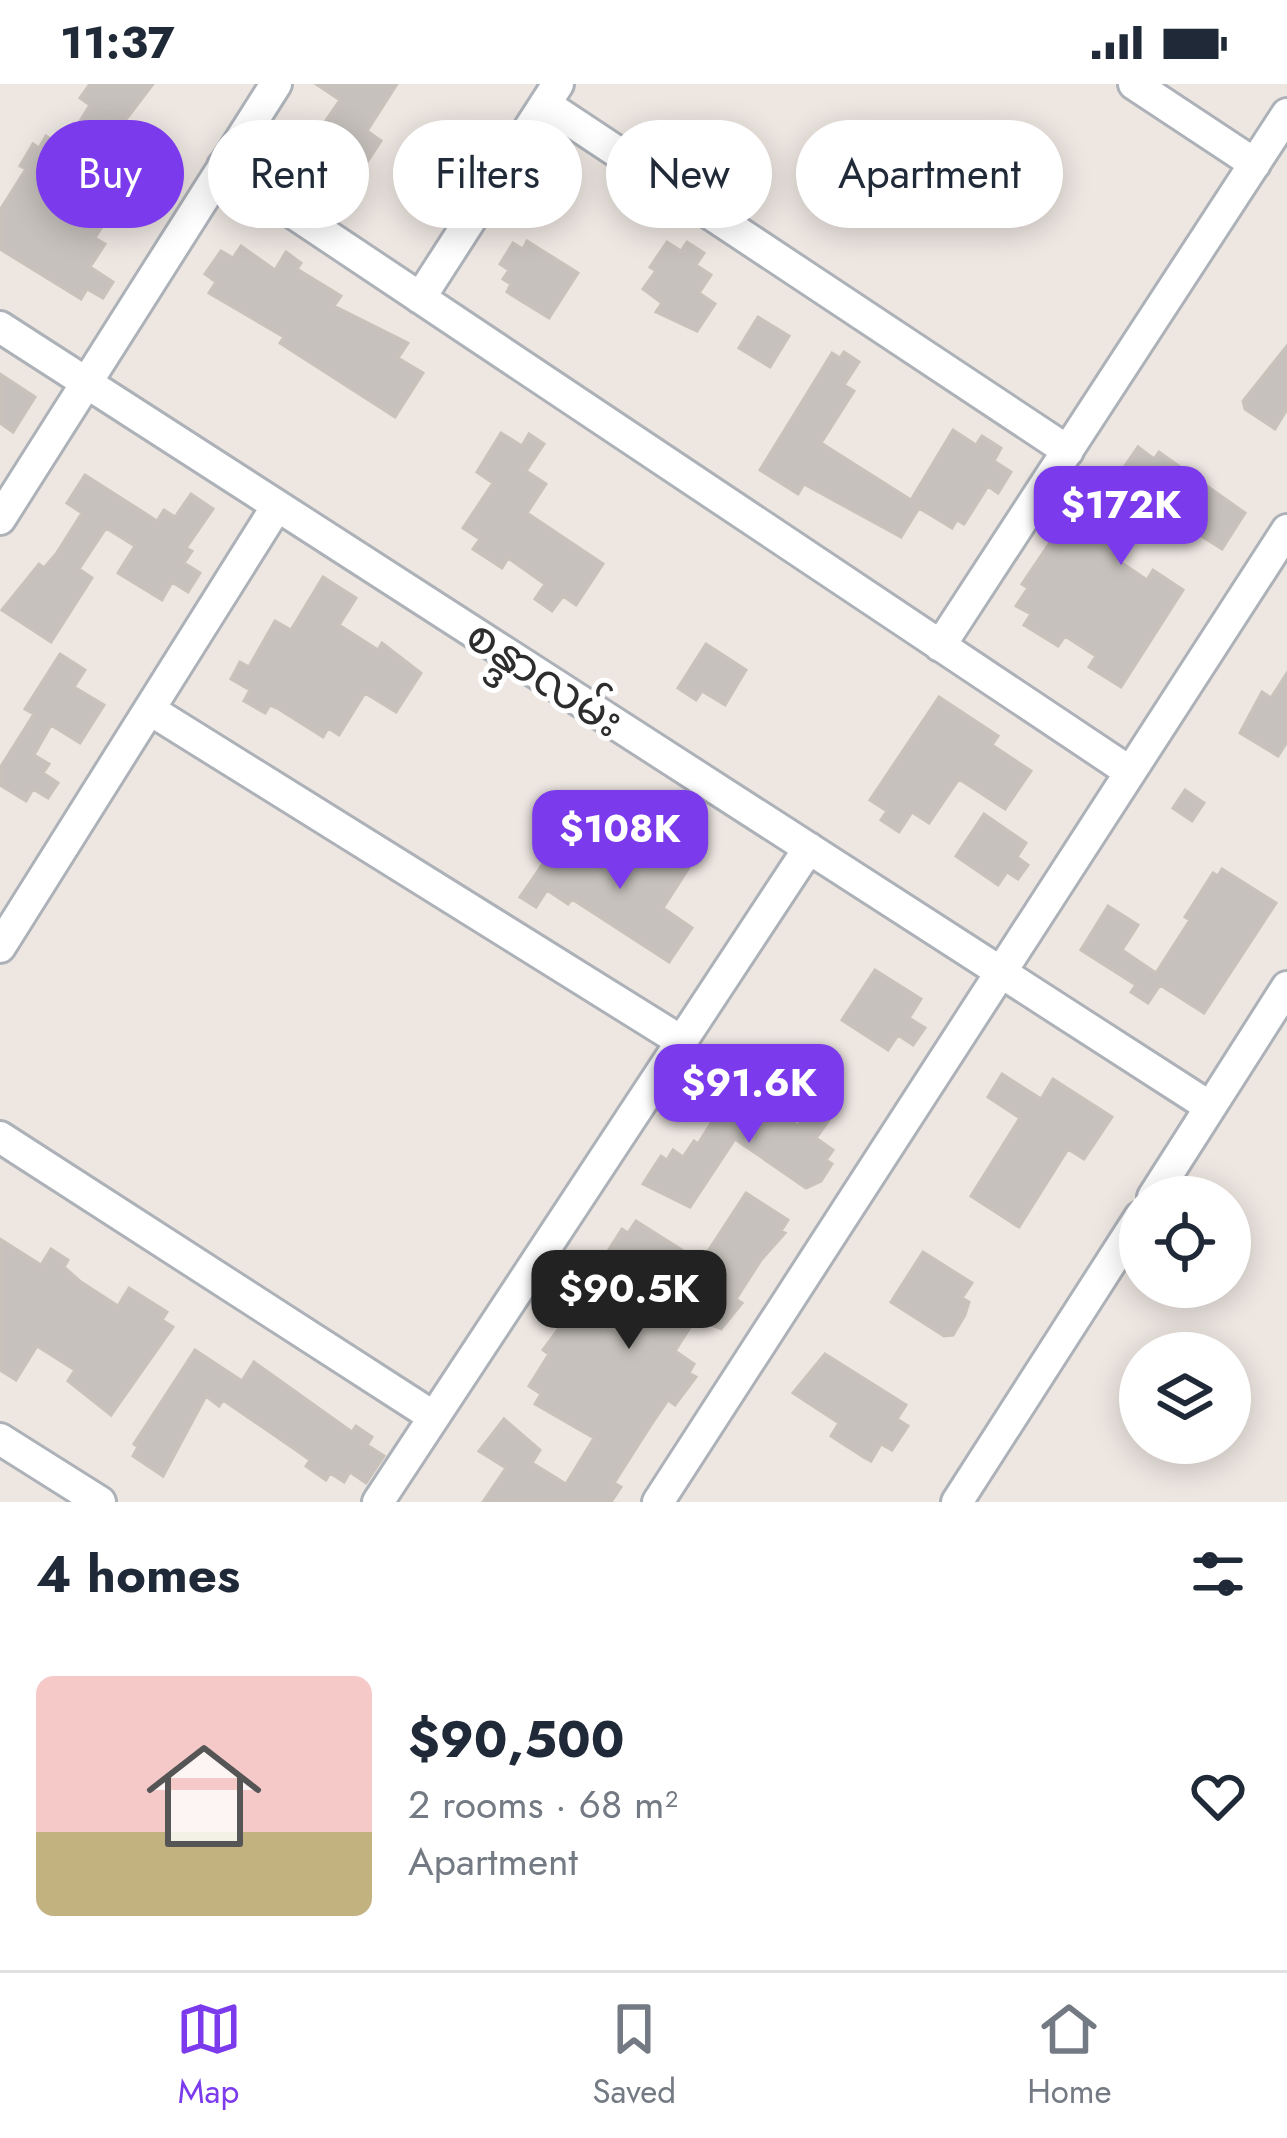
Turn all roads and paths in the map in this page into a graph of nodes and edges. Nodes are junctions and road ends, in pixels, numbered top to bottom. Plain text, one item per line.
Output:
1 (276, 84) edge
2 (1134, 84) edge
3 (552, 94) edge
4 (1287, 114) edge
5 (253, 120) edge
6 (1255, 164) junction
7 (208, 191) edge
8 (316, 228) edge
9 (420, 298) junction
10 (0, 326) edge
11 (86, 382) junction
12 (1068, 451) junction
13 (277, 506) junction
14 (0, 519) edge
15 (1287, 530) edge
16 (940, 646) junction
17 (152, 711) junction
18 (1130, 772) junction
19 (808, 848) junction
20 (0, 946) edge
21 (1000, 972) junction
22 (1287, 987) edge
23 (682, 1041) junction
24 (1210, 1107) junction
25 (0, 1137) edge
26 (1166, 1176) edge
27 (1119, 1250) edge
28 (434, 1417) junction
29 (0, 1439) edge
30 (100, 1502) edge
31 (378, 1502) edge
32 (658, 1502) edge
33 (957, 1502) edge

1 - 5 street
2 - 6 street
3 - 9 street
3 - 12 street
4 - 6 street
6 - 12 street
7 - 11 street
8 - 9 street
9 - 16 street
10 - 11 street, စန္ဒာလမ်း
11 - 13 street, စန္ဒာလမ်း
11 - 14 street
12 - 16 street
13 - 17 street
13 - 19 street, စန္ဒာလမ်း
15 - 18 street
16 - 18 street
17 - 20 street
17 - 23 street
18 - 21 street
19 - 21 street, စန္ဒာလမ်း
19 - 23 street
21 - 24 street, စန္ဒာလမ်း
21 - 32 street
22 - 24 street
23 - 28 street
24 - 26 street
25 - 28 street
27 - 33 street
28 - 31 street
29 - 30 street

